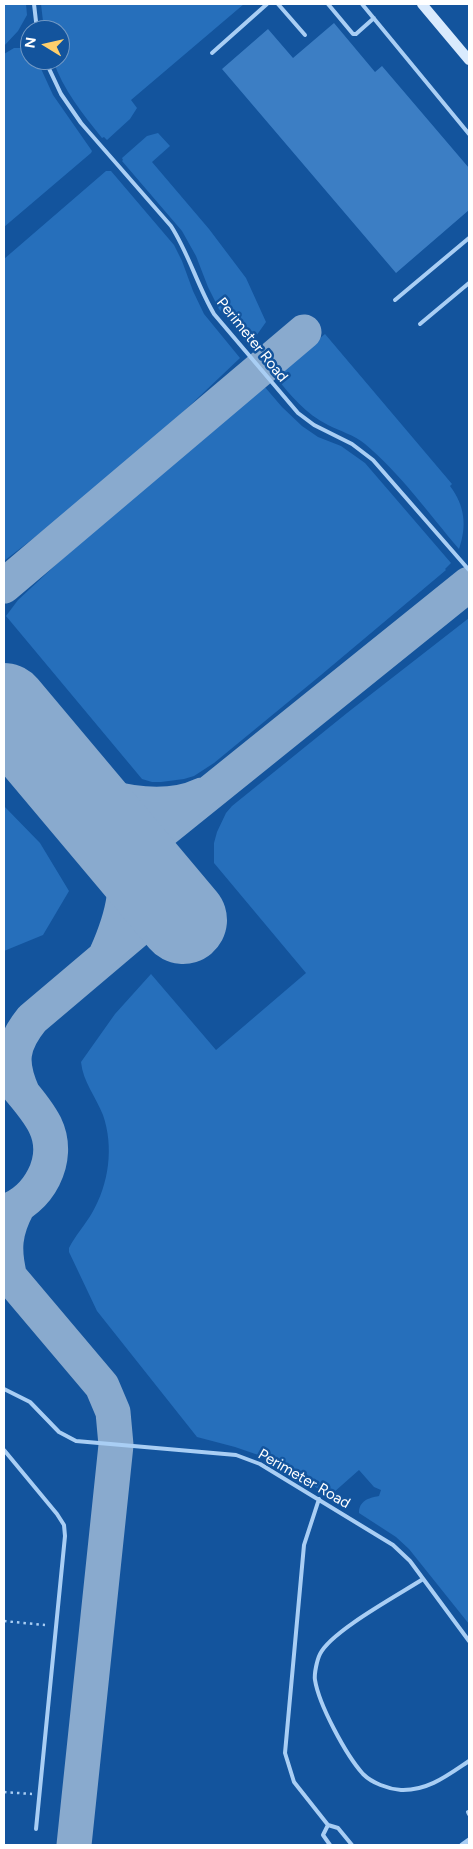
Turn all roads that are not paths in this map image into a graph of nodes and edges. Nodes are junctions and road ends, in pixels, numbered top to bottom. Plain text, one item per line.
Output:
1 (34, 4) edge
2 (267, 4) edge
3 (278, 4) edge
4 (328, 4) edge
5 (362, 4) edge
6 (422, 4) edge
7 (374, 18) junction
8 (36, 20) edge
9 (305, 35) dead end
10 (212, 53) dead end
11 (469, 60) edge
12 (50, 70) edge
13 (469, 134) edge
14 (469, 238) edge
15 (469, 282) edge
16 (394, 300) dead end
17 (420, 324) dead end
18 (469, 570) edge
19 (4, 1389) edge
20 (4, 1450) edge
21 (319, 1499) junction
22 (423, 1579) junction
23 (469, 1641) edge
24 (469, 1761) edge
25 (328, 1825) junction
26 (36, 1829) dead end
27 (469, 1840) edge
28 (330, 1845) edge
29 (352, 1845) edge
30 (462, 1845) edge

1 - 8 lane
2 - 10 lane
3 - 9 lane
4 - 7 lane
5 - 7 lane
6 - 11 main road
7 - 13 lane
12 - 18 lane, Perimeter Road
14 - 16 lane
15 - 17 lane
19 - 21 lane, Perimeter Road
20 - 26 lane
21 - 22 lane, Perimeter Road
21 - 25 lane
22 - 23 lane, Perimeter Road
22 - 24 lane
25 - 28 lane
25 - 29 lane
27 - 30 street

